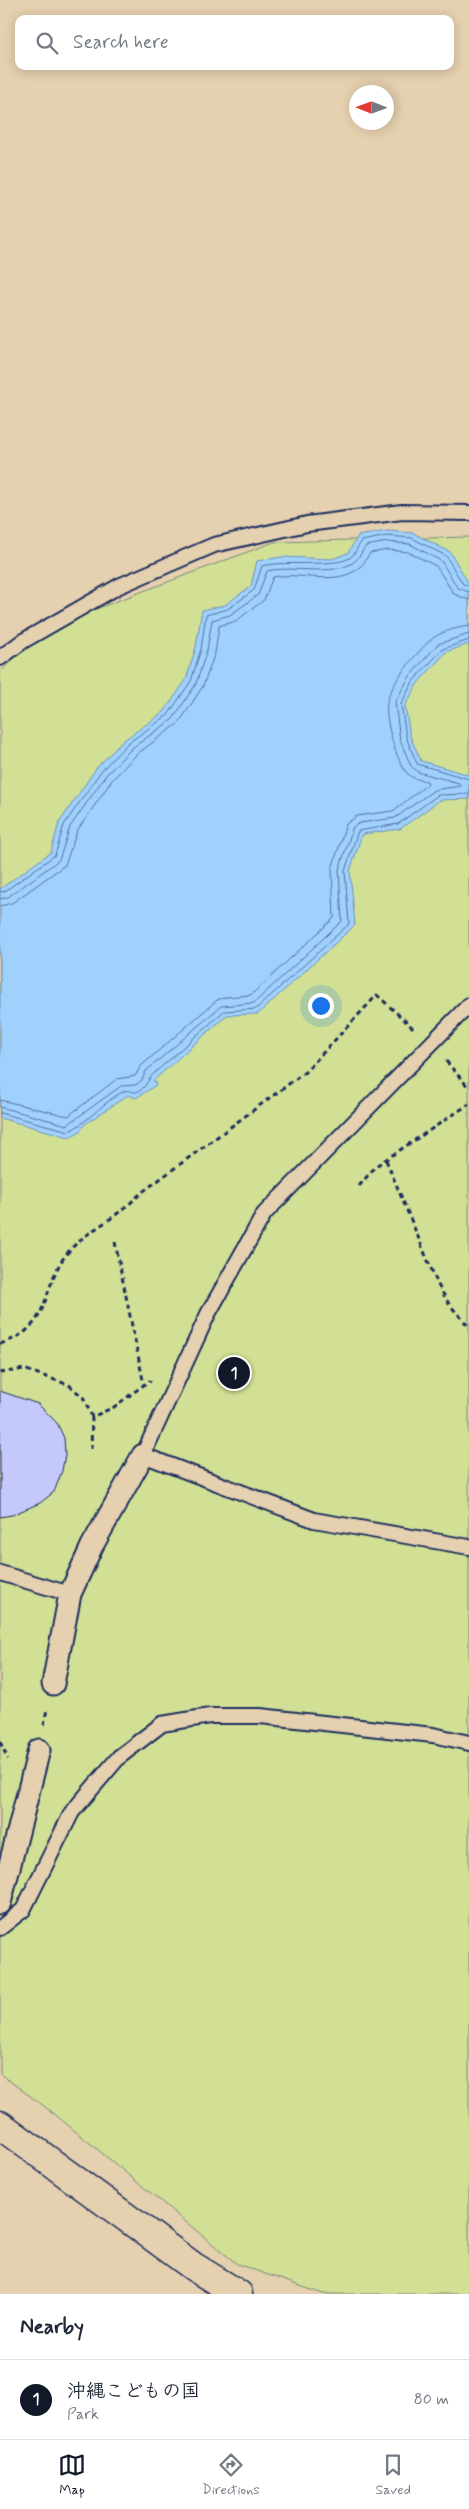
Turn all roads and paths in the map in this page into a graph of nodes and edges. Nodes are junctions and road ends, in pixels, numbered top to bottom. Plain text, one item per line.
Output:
1 (469, 513) edge
2 (0, 658) edge
3 (469, 1004) edge
4 (430, 1043) junction
5 (469, 1088) edge
6 (469, 1104) edge
7 (386, 1160) junction
8 (359, 1186) dead end
9 (115, 1242) dead end
10 (469, 1328) edge
11 (0, 1344) edge
12 (0, 1373) edge
13 (144, 1385) junction
14 (172, 1391) junction
15 (92, 1417) junction
16 (92, 1449) dead end
17 (143, 1455) junction
18 (469, 1547) edge
19 (0, 1573) edge
20 (70, 1594) junction
21 (53, 1684) joint
22 (469, 1743) edge
23 (38, 1750) joint
24 (0, 1903) edge
25 (0, 1928) edge
26 (0, 2125) edge
27 (238, 2294) edge

1 - 2 lane
3 - 4 lane
4 - 5 path
4 - 11 path
4 - 14 lane
6 - 7 path
7 - 8 path
7 - 10 path
9 - 13 path
12 - 15 path
13 - 14 path
13 - 15 path
14 - 17 lane
15 - 16 path
17 - 18 lane
17 - 20 street
19 - 20 lane
20 - 21 street
21 - 23 path
22 - 25 lane
23 - 24 street
26 - 27 street

